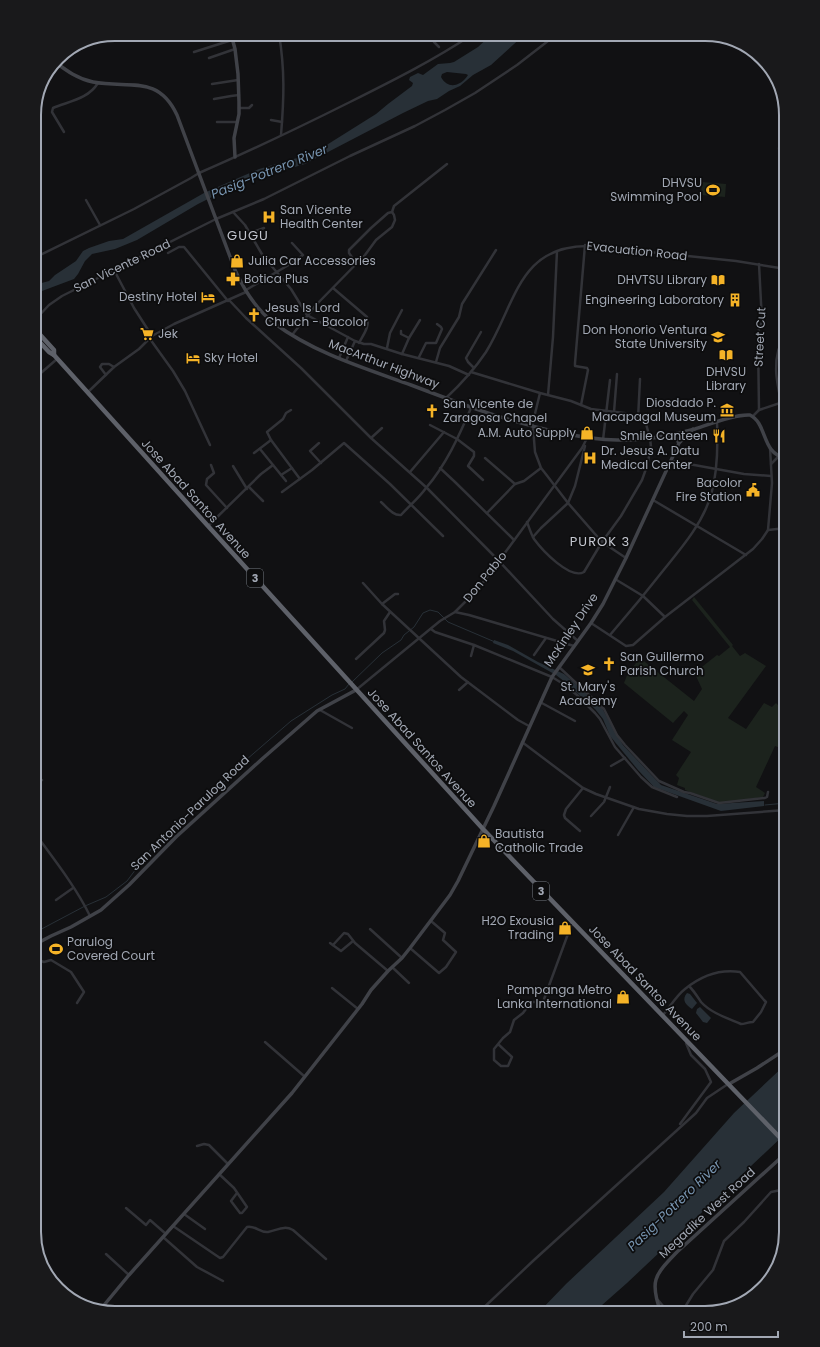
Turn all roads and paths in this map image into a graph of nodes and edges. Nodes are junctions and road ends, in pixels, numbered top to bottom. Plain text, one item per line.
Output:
1 (229, 41) edge
2 (232, 41) edge
3 (279, 41) edge
4 (434, 41) edge
5 (462, 41) edge
6 (548, 41) edge
7 (439, 47) dead end
8 (235, 49) junction
9 (194, 52) dead end
10 (208, 58) dead end
11 (60, 66) edge
12 (238, 80) junction
13 (98, 83) junction
14 (212, 84) dead end
15 (239, 95) junction
16 (214, 99) dead end
17 (252, 105) dead end
18 (239, 108) junction
19 (271, 120) dead end
20 (217, 122) dead end
21 (238, 122) junction
22 (282, 122) junction
23 (64, 132) dead end
24 (281, 135) junction
25 (235, 156) junction
26 (447, 164) dead end
27 (199, 174) junction
28 (86, 200) dead end
29 (233, 212) junction
30 (392, 212) junction
31 (216, 219) junction
32 (100, 225) junction
33 (264, 228) dead end
34 (250, 233) junction
35 (292, 243) dead end
36 (585, 245) junction
37 (496, 250) dead end
38 (556, 251) junction
39 (168, 253) dead end
40 (41, 254) edge
41 (356, 263) junction
42 (759, 264) junction
43 (779, 268) edge
44 (114, 270) junction
45 (277, 273) junction
46 (333, 288) junction
47 (246, 291) junction
48 (228, 300) junction
49 (402, 310) dead end
50 (41, 314) edge
51 (308, 315) junction
52 (420, 320) dead end
53 (437, 324) dead end
54 (401, 331) dead end
55 (481, 332) dead end
56 (292, 335) junction
57 (41, 336) edge
58 (348, 337) junction
59 (151, 338) junction
60 (410, 338) junction
61 (355, 341) junction
62 (41, 343) edge
63 (359, 343) junction
64 (387, 348) junction
65 (779, 349) edge
66 (402, 354) junction
67 (56, 357) junction
68 (339, 358) junction
69 (419, 358) junction
70 (346, 361) junction
71 (436, 362) junction
72 (114, 367) junction
73 (474, 368) junction
74 (41, 373) edge
75 (470, 373) junction
76 (106, 374) junction
77 (617, 374) dead end
78 (640, 379) dead end
79 (610, 380) dead end
80 (779, 388) edge
81 (87, 392) junction
82 (540, 393) junction
83 (548, 395) junction
84 (446, 398) junction
85 (779, 403) edge
86 (581, 405) junction
87 (471, 408) junction
88 (291, 410) dead end
89 (759, 410) junction
90 (606, 412) junction
91 (614, 412) junction
92 (753, 416) junction
93 (638, 419) junction
94 (717, 422) junction
95 (430, 425) dead end
96 (533, 427) junction
97 (382, 428) dead end
98 (693, 429) junction
99 (444, 432) junction
100 (670, 435) junction
101 (371, 438) junction
102 (587, 438) junction
103 (650, 438) junction
104 (457, 439) junction
105 (271, 440) junction
106 (603, 440) junction
107 (319, 443) dead end
108 (679, 443) junction
109 (585, 444) junction
110 (210, 445) dead end
111 (770, 448) junction
112 (260, 449) junction
113 (254, 453) dead end
114 (779, 456) joint
115 (485, 458) dead end
116 (672, 461) junction
117 (321, 463) junction
118 (770, 464) junction
119 (211, 465) dead end
120 (274, 465) junction
121 (233, 466) dead end
122 (292, 468) junction
123 (440, 468) junction
124 (541, 468) junction
125 (716, 469) junction
126 (410, 472) junction
127 (281, 475) junction
128 (772, 476) junction
129 (300, 479) junction
130 (483, 480) dead end
131 (286, 481) dead end
132 (514, 484) junction
133 (555, 486) junction
134 (249, 487) junction
135 (427, 488) junction
136 (247, 490) junction
137 (282, 492) dead end
138 (653, 500) junction
139 (263, 501) dead end
140 (381, 502) dead end
141 (568, 503) junction
142 (411, 505) junction
143 (227, 508) junction
144 (487, 513) junction
145 (527, 522) junction
146 (208, 526) junction
147 (696, 526) junction
148 (779, 529) edge
149 (768, 530) junction
150 (443, 536) dead end
151 (533, 538) junction
152 (514, 540) junction
153 (602, 542) junction
154 (746, 555) junction
155 (626, 558) junction
156 (499, 561) junction
157 (615, 579) junction
158 (363, 583) dead end
159 (398, 594) dead end
160 (643, 596) junction
161 (382, 604) junction
162 (390, 612) junction
163 (455, 612) junction
164 (666, 617) junction
165 (591, 623) junction
166 (431, 628) junction
167 (610, 635) junction
168 (419, 638) junction
169 (546, 638) junction
170 (578, 641) junction
171 (474, 645) junction
172 (574, 646) junction
173 (534, 655) dead end
174 (471, 656) dead end
175 (356, 659) dead end
176 (557, 668) junction
177 (552, 676) junction
178 (468, 682) junction
179 (355, 688) junction
180 (459, 690) dead end
181 (540, 702) junction
182 (320, 710) junction
183 (575, 721) dead end
184 (529, 726) junction
185 (352, 728) dead end
186 (522, 742) junction
187 (624, 758) junction
188 (611, 766) dead end
189 (610, 787) dead end
190 (583, 788) junction
191 (768, 792) dead end
192 (677, 797) dead end
193 (606, 798) junction
194 (634, 807) junction
195 (779, 811) edge
196 (591, 816) dead end
197 (483, 829) junction
198 (580, 831) dead end
199 (618, 835) dead end
200 (41, 842) edge
201 (73, 888) junction
202 (56, 900) dead end
203 (90, 916) junction
204 (431, 921) junction
205 (572, 922) junction
206 (370, 929) dead end
207 (41, 941) edge
208 (353, 941) junction
209 (410, 948) junction
210 (402, 958) junction
211 (41, 960) edge
212 (392, 967) junction
213 (388, 971) junction
214 (409, 983) dead end
215 (689, 986) junction
216 (332, 988) dead end
217 (77, 1003) dead end
218 (358, 1009) junction
219 (663, 1015) junction
220 (684, 1037) junction
221 (265, 1042) dead end
222 (498, 1044) junction
223 (779, 1054) edge
224 (304, 1076) junction
225 (729, 1084) junction
226 (677, 1129) junction
227 (779, 1137) edge
228 (197, 1146) dead end
229 (779, 1161) edge
230 (228, 1164) junction
231 (219, 1174) junction
232 (779, 1190) edge
233 (237, 1193) junction
234 (126, 1208) dead end
235 (184, 1214) junction
236 (173, 1226) junction
237 (205, 1229) dead end
238 (165, 1235) junction
239 (106, 1254) dead end
240 (326, 1259) dead end
241 (129, 1275) junction
242 (223, 1281) dead end
243 (656, 1298) junction
244 (104, 1305) edge
245 (486, 1306) edge
246 (659, 1306) edge
247 (663, 1306) edge
248 (686, 1306) edge

1 - 9 street
2 - 8 street
3 - 22 street
4 - 7 street
5 - 24 street
6 - 29 street, San Vicente Road
8 - 10 street
8 - 12 street
11 - 13 street, MacArthur Highway
12 - 14 street
12 - 15 street
13 - 23 street
13 - 27 street, MacArthur Highway
15 - 16 street
15 - 18 street
17 - 18 street
18 - 21 street
19 - 22 street
20 - 21 street
21 - 25 street
22 - 24 street
24 - 25 street
25 - 27 street
26 - 30 street
27 - 31 street, MacArthur Highway
27 - 32 street
28 - 32 street
29 - 31 street, San Vicente Road
29 - 34 street
30 - 41 street
30 - 41 street
31 - 44 street, San Vicente Road
31 - 47 street, MacArthur Highway
32 - 40 street
33 - 34 street
34 - 45 street
35 - 45 street
36 - 38 street, Evacuation Road
36 - 42 street, Evacuation Road
36 - 86 street
37 - 71 street
38 - 73 street, Evacuation Road
38 - 83 street
39 - 48 street
41 - 46 street
42 - 43 street, Evacuation Road
42 - 89 street, Street Cut
44 - 50 street, San Vicente Road
44 - 59 street
45 - 47 street
45 - 51 street
46 - 51 street
46 - 63 street
47 - 48 street
47 - 56 street, MacArthur Highway
48 - 59 street
48 - 101 street
49 - 64 street
51 - 56 street
51 - 58 street
52 - 60 street
53 - 69 street
54 - 60 street
55 - 73 street
56 - 68 street, MacArthur Highway
57 - 67 highway, Jose Abad Santos Avenue / 3
58 - 61 street
58 - 68 street
59 - 72 street
59 - 110 street
60 - 66 street
61 - 63 street
61 - 70 street
62 - 67 highway, Jose Abad Santos Avenue / 3
63 - 64 street
64 - 66 street
65 - 80 street
66 - 69 street
67 - 74 street
67 - 81 highway, Jose Abad Santos Avenue / 3
68 - 70 street, MacArthur Highway
69 - 71 street
70 - 84 street, MacArthur Highway
71 - 75 street
72 - 76 street
72 - 76 street
73 - 75 street, Evacuation Road
75 - 82 street
75 - 84 street, Evacuation Road
76 - 81 street
77 - 91 street
78 - 93 street
79 - 90 street
81 - 146 highway, Jose Abad Santos Avenue / 3
82 - 83 street
82 - 96 street
83 - 86 street
84 - 87 street, MacArthur Highway
85 - 89 street
86 - 90 street
87 - 96 street, MacArthur Highway
87 - 104 street
88 - 105 street
89 - 92 street
90 - 91 street
90 - 106 street
91 - 93 street
92 - 94 street, MacArthur Highway
92 - 111 street
93 - 103 street
94 - 98 street, MacArthur Highway
94 - 125 street
95 - 99 street
96 - 102 street, MacArthur Highway
96 - 124 street
97 - 101 street
98 - 100 street, MacArthur Highway
98 - 108 street, McKinley Drive
99 - 104 street
99 - 126 street
100 - 103 street, MacArthur Highway
100 - 108 street
101 - 126 street
102 - 106 street, MacArthur Highway
102 - 109 street, Don Pablo
103 - 106 street, MacArthur Highway
103 - 153 street
104 - 123 street
104 - 130 street
105 - 112 street
105 - 122 street
107 - 117 street
108 - 116 street, McKinley Drive
109 - 133 street, Don Pablo
109 - 141 street
111 - 114 street
111 - 118 street
112 - 113 street
112 - 120 street
114 - 118 street
115 - 132 street
116 - 125 street
116 - 138 street, McKinley Drive
117 - 129 street
117 - 142 street
118 - 128 street
119 - 143 street
120 - 127 street
120 - 134 street
121 - 136 street
122 - 127 street
122 - 129 street
123 - 135 street
123 - 144 street
124 - 132 street
124 - 133 street
125 - 128 street
125 - 147 street
126 - 135 street
127 - 131 street
128 - 149 street
129 - 137 street
132 - 144 street
133 - 141 street
133 - 145 street, Don Pablo
134 - 136 street
134 - 139 street
135 - 142 street
135 - 156 street
136 - 143 street
138 - 147 street
138 - 155 street, McKinley Drive
140 - 142 street
141 - 151 street
141 - 153 street
142 - 150 street
143 - 146 street
144 - 152 street
145 - 151 street
145 - 152 street, Don Pablo
146 - 179 highway, Jose Abad Santos Avenue / 3
147 - 154 street
147 - 160 street
148 - 149 street
149 - 154 street
151 - 153 street
152 - 156 street, Don Pablo
153 - 155 street
154 - 164 street
155 - 157 street, McKinley Drive
156 - 163 street, Don Pablo
156 - 170 street
157 - 160 street
157 - 165 street, McKinley Drive
158 - 161 street
159 - 161 street
160 - 164 street
160 - 167 street
161 - 162 street
162 - 168 street
162 - 175 street
163 - 166 street, Don Pablo
163 - 169 street
164 - 167 street
165 - 167 street
165 - 170 street, McKinley Drive
166 - 168 street, Don Pablo
166 - 171 street
168 - 178 street
168 - 179 street, Don Pablo
169 - 172 street
169 - 173 street
170 - 172 street, McKinley Drive
171 - 174 street
171 - 177 street
172 - 176 street, McKinley Drive
176 - 177 street, McKinley Drive
176 - 191 street
177 - 181 street, McKinley Drive
177 - 187 street
178 - 180 street
178 - 184 street
179 - 182 street, San Antonio-Parulog Road
179 - 197 highway, Jose Abad Santos Avenue / 3
181 - 183 street
181 - 184 street, McKinley Drive
182 - 185 street
182 - 203 street, San Antonio-Parulog Road
184 - 186 street, McKinley Drive
186 - 190 street
186 - 197 street, McKinley Drive
187 - 188 street
187 - 192 street
189 - 193 street
190 - 193 street
190 - 198 street
193 - 194 street
193 - 196 street
194 - 195 street
194 - 199 street
197 - 204 street, McKinley Drive
197 - 205 highway, Jose Abad Santos Avenue / 3
200 - 201 street
201 - 202 street
201 - 203 street
203 - 207 street, San Antonio-Parulog Road
204 - 209 street, McKinley Drive
204 - 209 street
205 - 219 highway, Jose Abad Santos Avenue / 3
205 - 222 street
206 - 210 street
208 - 208 street
208 - 213 street
209 - 210 street, McKinley Drive
210 - 212 street, McKinley Drive
211 - 217 street
212 - 213 street, McKinley Drive
212 - 214 street
213 - 218 street, McKinley Drive
215 - 215 street
215 - 219 street
216 - 218 street
218 - 224 street, McKinley Drive
219 - 220 highway, Jose Abad Santos Avenue / 3
220 - 225 highway, Jose Abad Santos Avenue / 3
220 - 226 street
221 - 224 street
222 - 222 street
223 - 225 street
224 - 230 street, McKinley Drive
225 - 226 street
225 - 227 highway, Jose Abad Santos Avenue / 3
226 - 245 street
228 - 230 street
229 - 243 street, Megadike West Road
230 - 231 street, McKinley Drive
231 - 233 street
231 - 235 street, McKinley Drive
232 - 248 street
233 - 233 street
234 - 238 street
235 - 236 street, McKinley Drive
235 - 237 street
236 - 238 street, McKinley Drive
236 - 240 street
238 - 241 street, McKinley Drive
238 - 242 street
239 - 241 street
241 - 244 street, McKinley Drive
243 - 246 street, Megadike West Road
243 - 247 street

